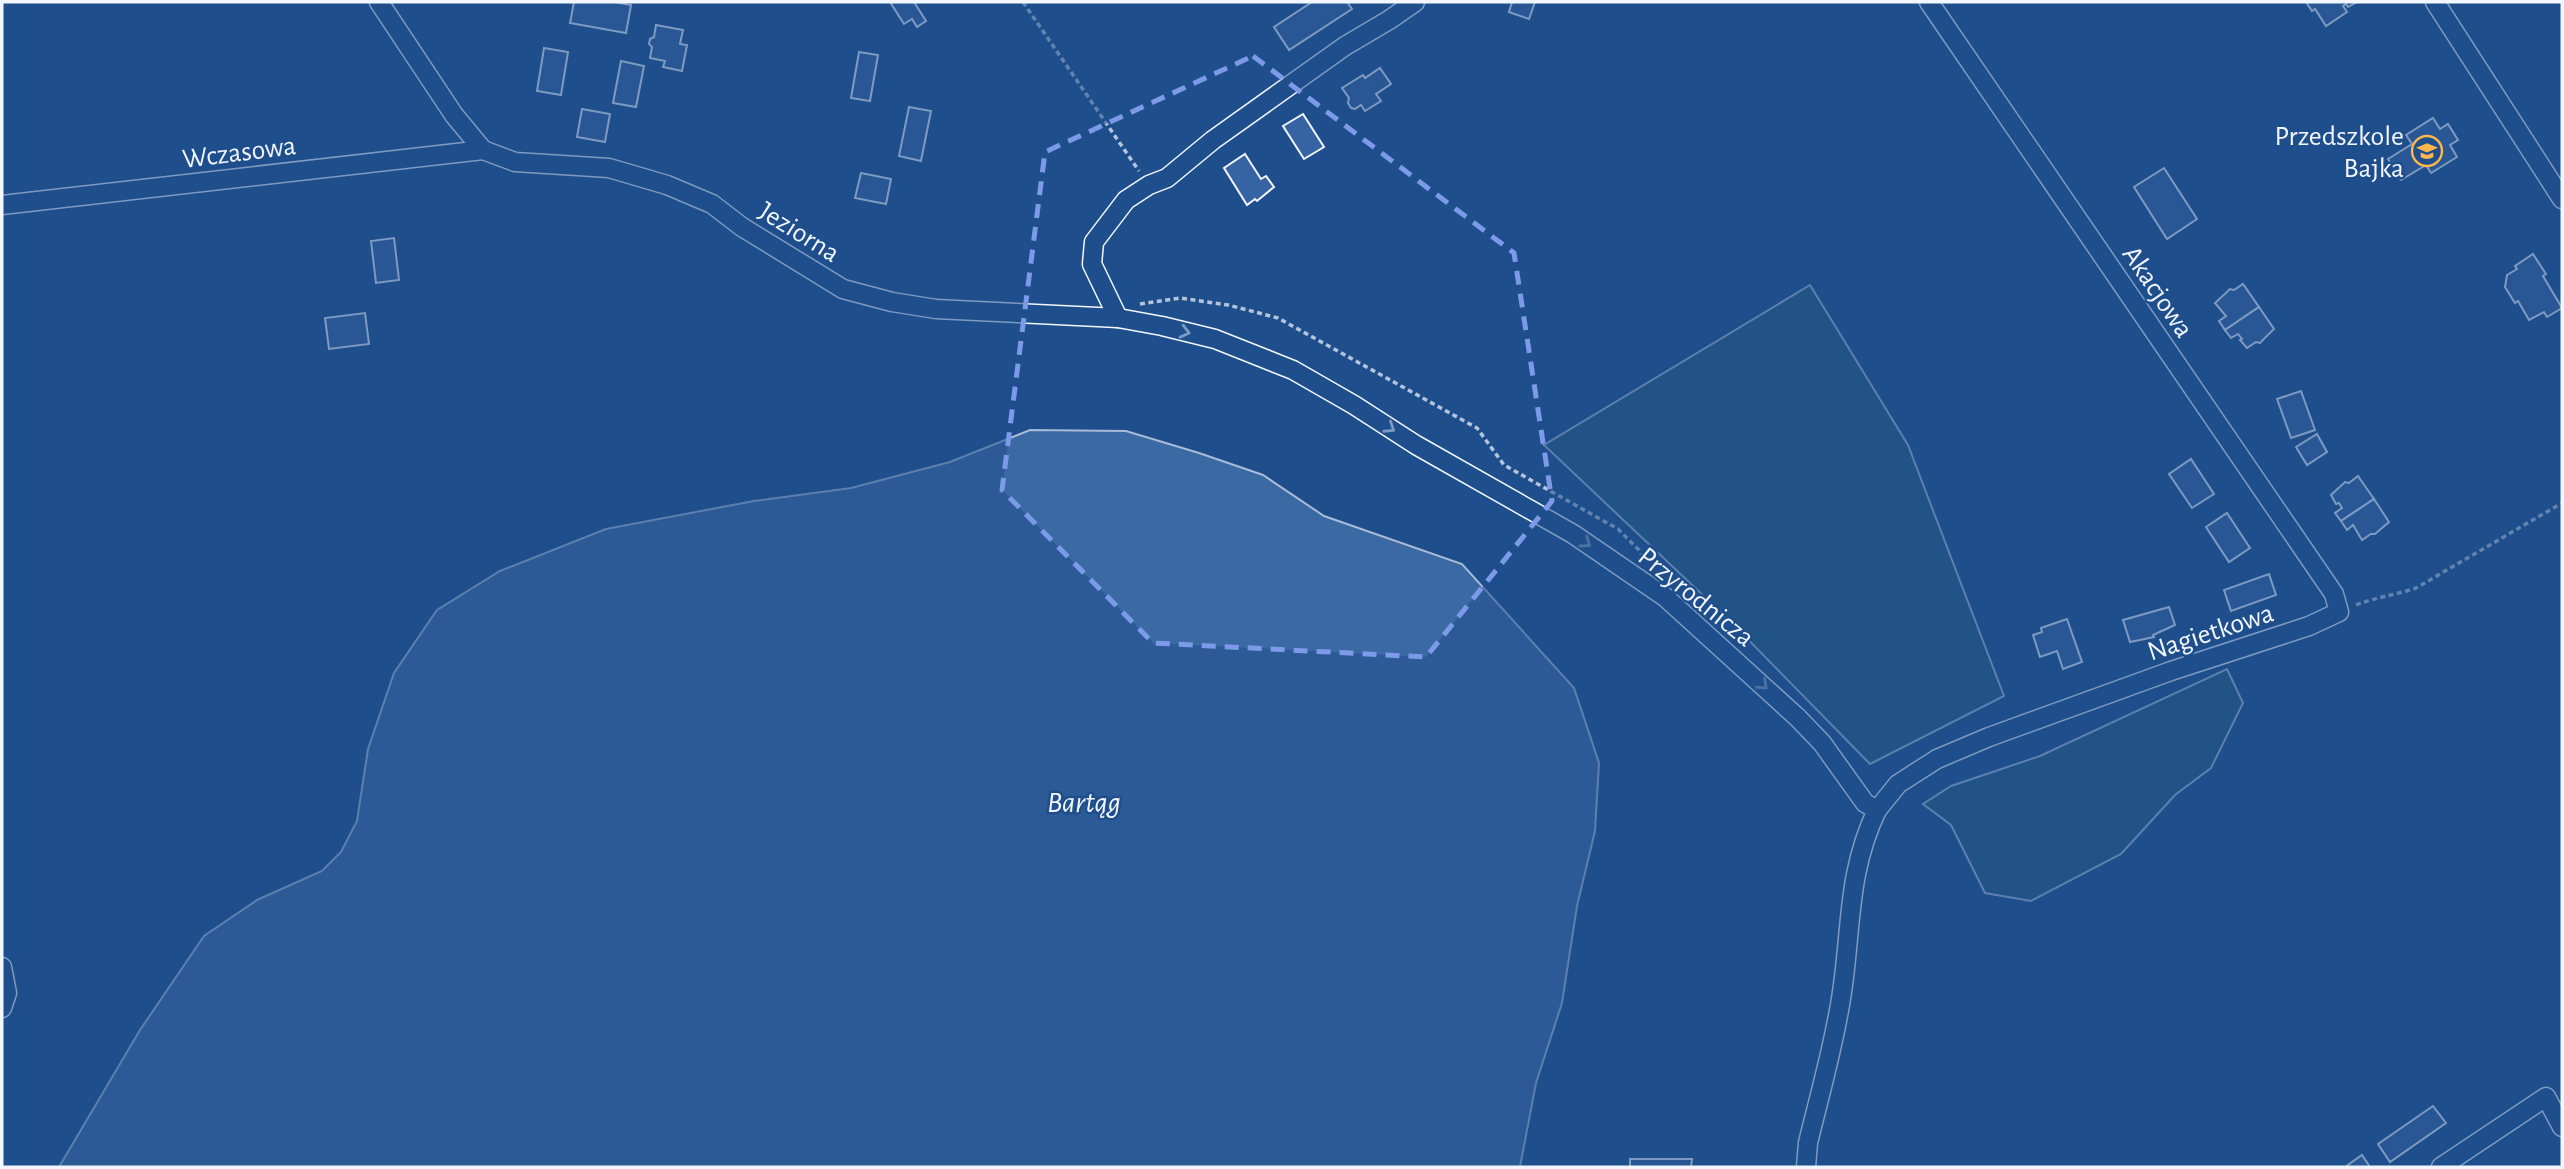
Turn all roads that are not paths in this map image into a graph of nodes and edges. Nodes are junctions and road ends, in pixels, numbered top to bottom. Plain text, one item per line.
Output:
1 (379, 2) edge
2 (1415, 2) edge
3 (1929, 2) edge
4 (2435, 2) edge
5 (483, 150) junction
6 (2562, 199) edge
7 (2, 205) edge
8 (1118, 318) junction
9 (2339, 612) joint
10 (1877, 810) junction
11 (2, 967) edge
12 (2, 1008) edge
13 (2562, 1127) edge
14 (1806, 1167) edge
15 (2441, 1167) edge

1 - 5 street
2 - 8 street
3 - 9 street, Akacjowa
4 - 6 street
5 - 7 street, Wczasowa
5 - 8 street, Jeziorna
8 -> 10 street, Przyrodnicza
9 - 10 street, Nagietkowa
10 - 14 street
11 - 12 street
13 - 15 street

